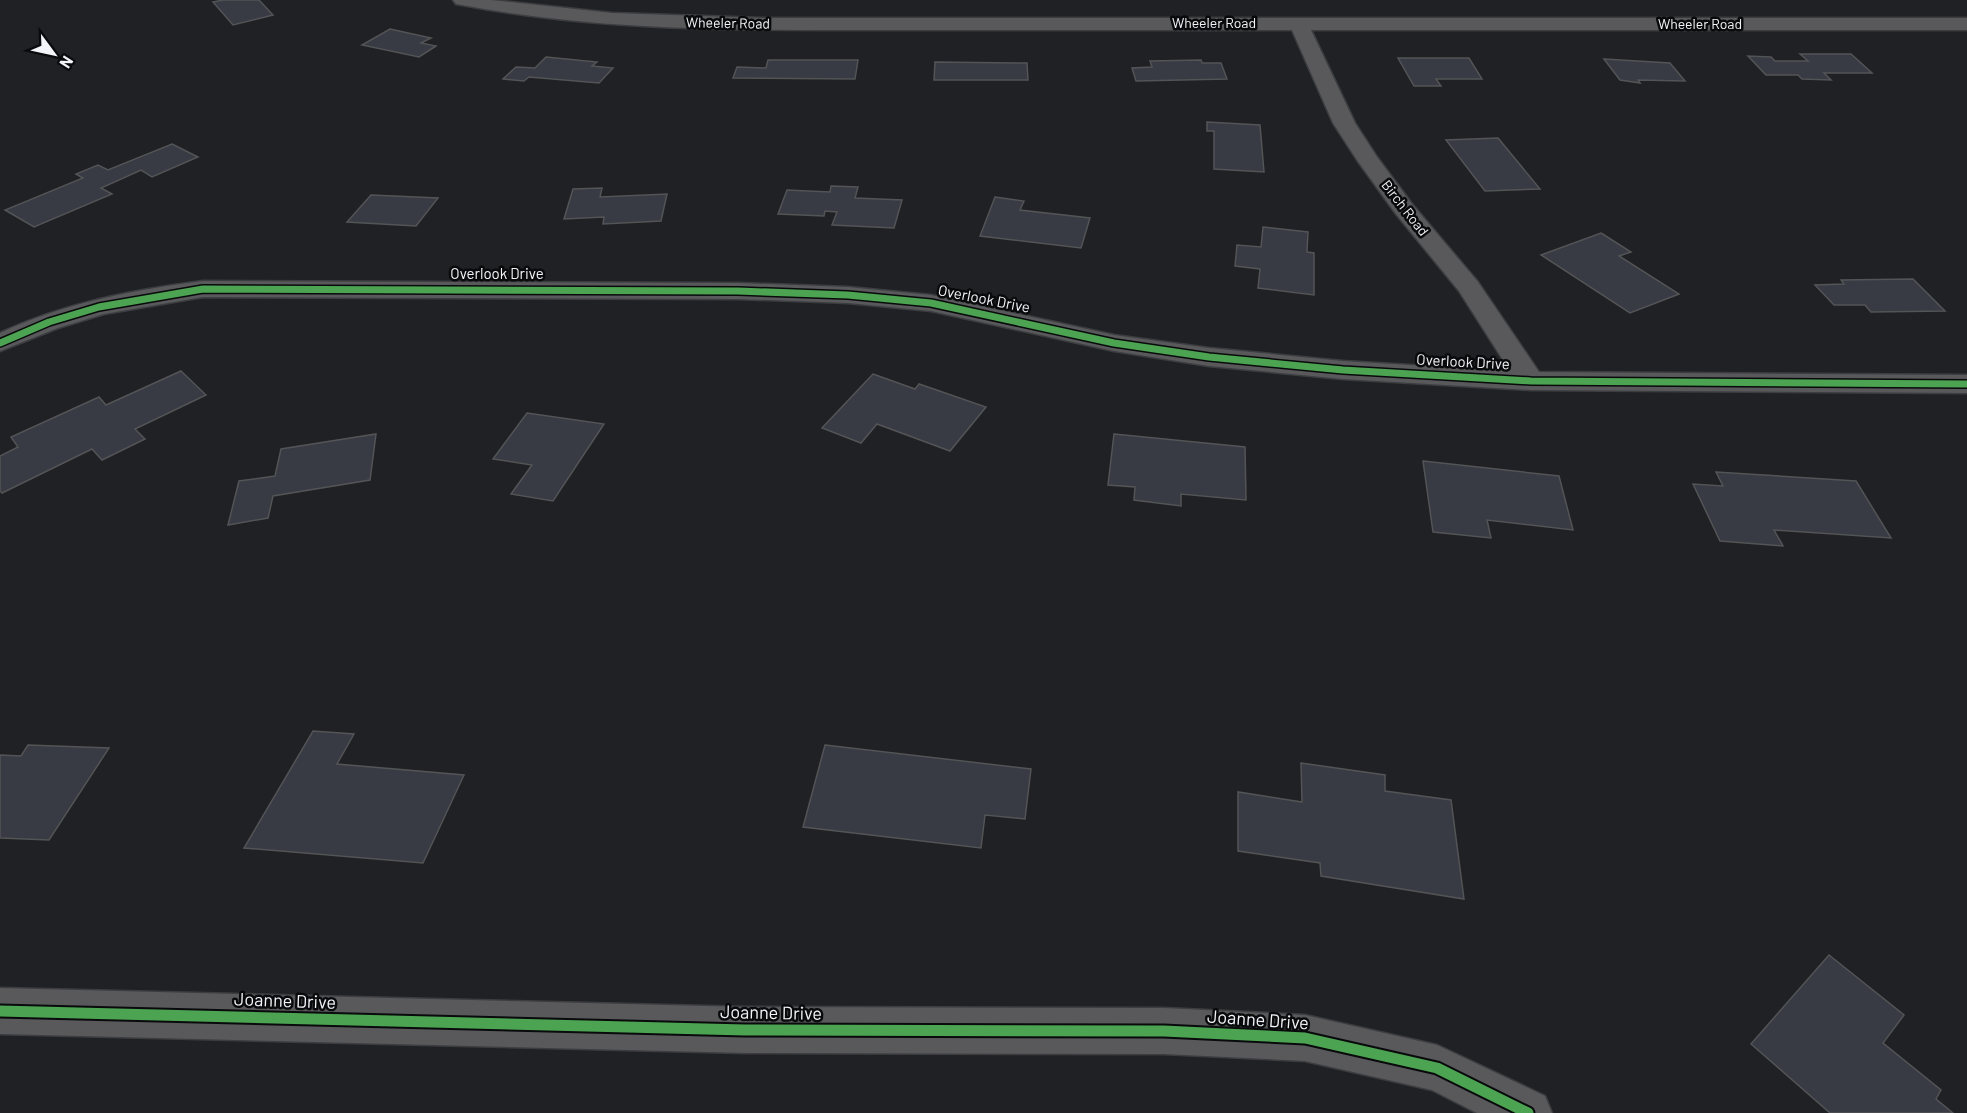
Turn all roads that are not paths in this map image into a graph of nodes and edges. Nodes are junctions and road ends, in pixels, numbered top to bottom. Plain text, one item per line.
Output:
1 (462, 0) edge
2 (1880, 5) dead end
3 (1487, 9) dead end
4 (1299, 24) junction
5 (1913, 24) junction
6 (1967, 24) edge
7 (1500, 25) junction
8 (0, 343) edge
9 (1531, 381) junction
10 (1967, 384) edge
11 (0, 1011) edge
12 (1528, 1113) edge

1 - 4 street, Wheeler Road
2 - 5 street
3 - 7 street
4 - 7 street, Wheeler Road
4 - 9 street, Birch Road
5 - 6 street, Wheeler Road
5 - 7 street, Wheeler Road
8 - 9 street, Overlook Drive
9 - 10 street, Overlook Drive
11 - 12 street, Joanne Drive

